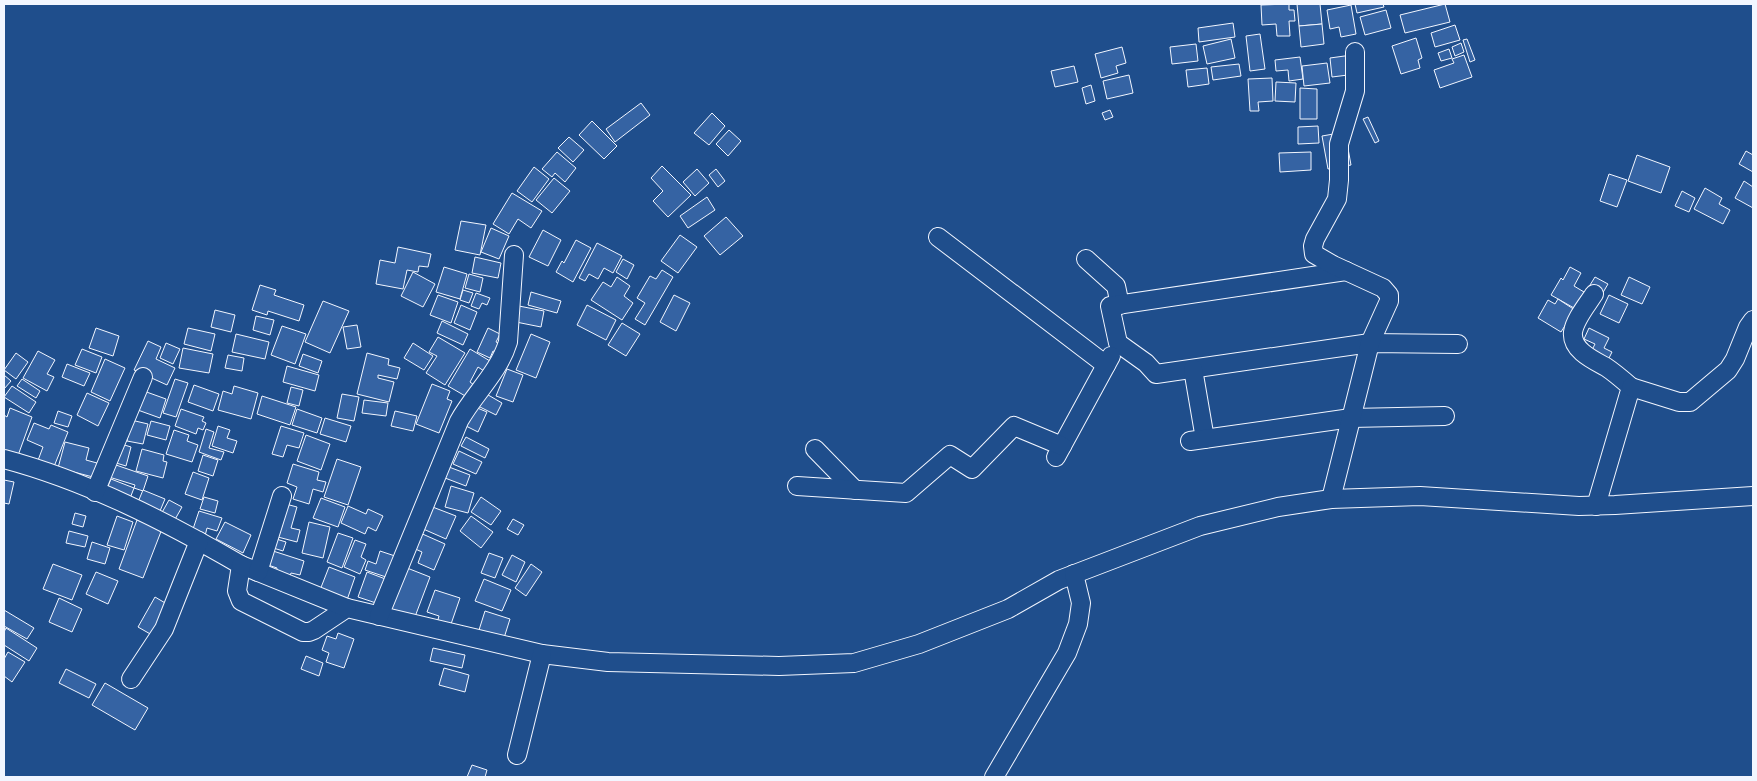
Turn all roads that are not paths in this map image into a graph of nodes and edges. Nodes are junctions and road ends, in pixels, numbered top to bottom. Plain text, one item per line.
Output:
1 (1355, 52) dead end
2 (938, 237) dead end
3 (514, 255) dead end
4 (1086, 258) dead end
5 (1346, 271) junction
6 (1594, 294) dead end
7 (1120, 305) junction
8 (1753, 320) edge
9 (1370, 342) junction
10 (1118, 343) junction
11 (1458, 344) dead end
12 (1106, 365) junction
13 (1193, 369) junction
14 (142, 377) dead end
15 (1631, 387) junction
16 (1445, 416) dead end
17 (1352, 418) junction
18 (815, 448) dead end
19 (4, 459) edge
20 (797, 486) dead end
21 (856, 490) junction
22 (95, 492) junction
23 (282, 496) dead end
24 (1753, 496) edge
25 (1331, 499) junction
26 (1596, 506) junction
27 (199, 541) junction
28 (241, 565) junction
29 (258, 572) junction
30 (1074, 574) junction
31 (347, 608) junction
32 (379, 616) junction
33 (542, 654) junction
34 (130, 679) dead end
35 (516, 755) dead end
36 (994, 777) edge

1 - 5 street
2 - 12 street
3 - 32 street
4 - 7 street
5 - 7 street
5 - 9 street
6 - 15 street
7 - 10 street
8 - 15 street
9 - 11 street
9 - 13 street
9 - 17 street
10 - 12 street
10 - 13 street
12 - 21 street
13 - 17 street
14 - 22 street
15 - 26 street
16 - 17 street
17 - 25 street
18 - 21 street
19 - 22 street
20 - 21 street
22 - 27 street
23 - 29 street
24 - 26 street
25 - 26 street
25 - 30 street
27 - 28 street
27 - 34 street
28 - 29 street
28 - 31 street
29 - 31 street
30 - 33 street
30 - 36 street
31 - 32 street
32 - 33 street
33 - 35 street

